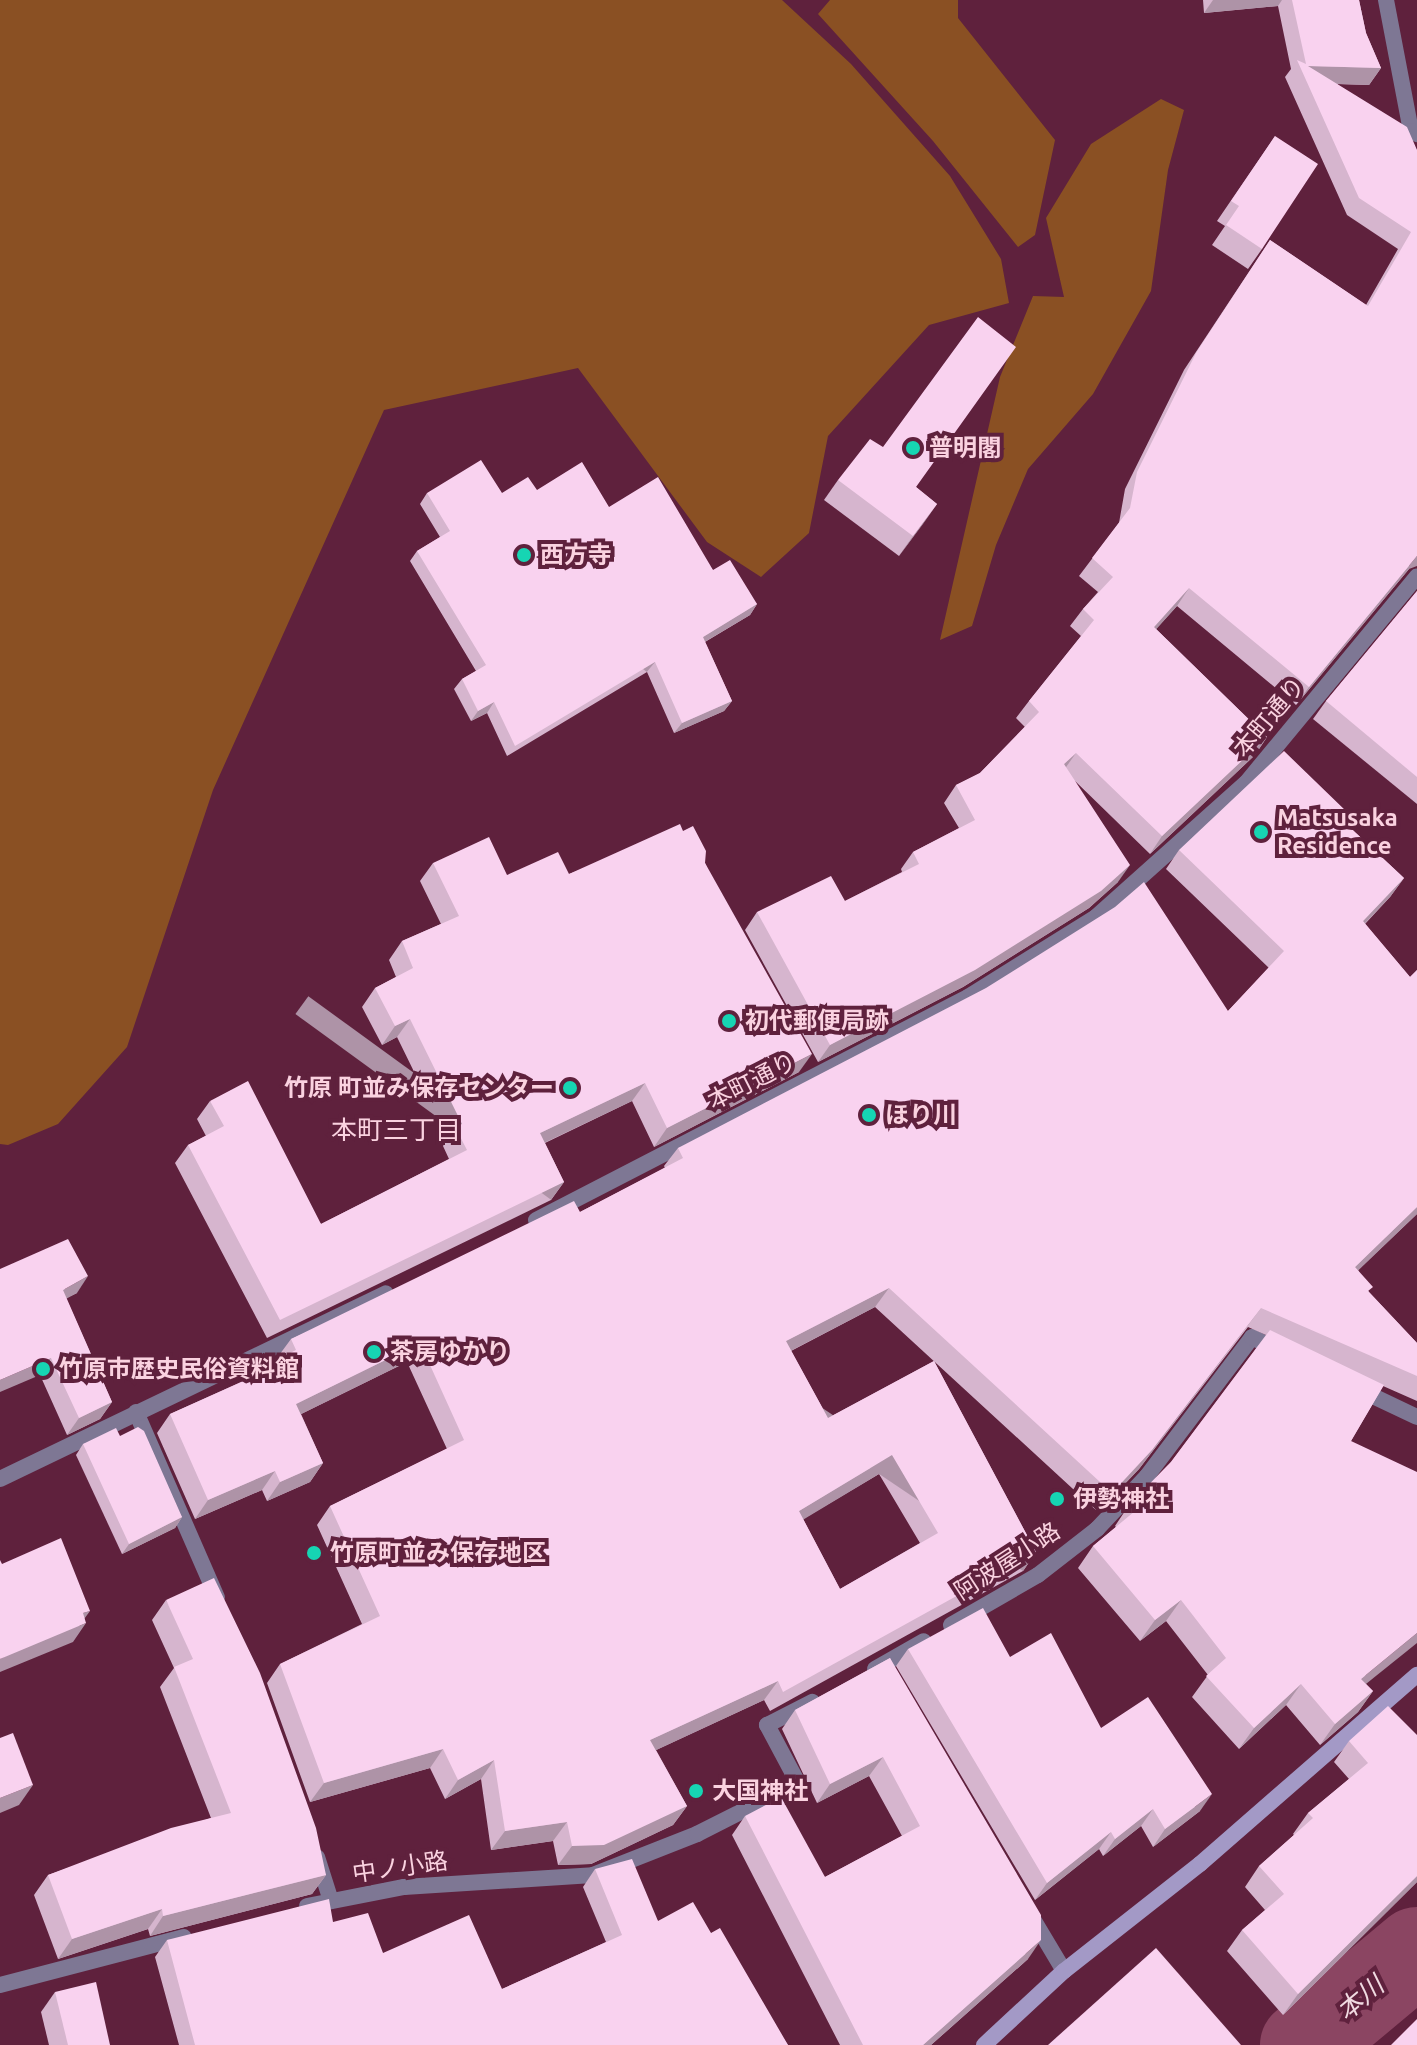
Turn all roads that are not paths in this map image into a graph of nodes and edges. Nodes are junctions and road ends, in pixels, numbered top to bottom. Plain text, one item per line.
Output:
1 (1386, 0) edge
2 (1417, 134) edge
3 (1415, 583) edge
4 (518, 1230) edge
5 (405, 1284) edge
6 (1293, 1357) edge
7 (1334, 1377) edge
8 (136, 1412) junction
9 (1417, 1417) edge
10 (0, 1479) edge
11 (224, 1613) edge
12 (1417, 1675) edge
13 (857, 1678) edge
14 (831, 1692) edge
15 (314, 1845) edge
16 (331, 1901) junction
17 (1024, 1904) edge
18 (288, 1911) edge
19 (203, 1932) edge
20 (1064, 1971) junction
21 (0, 1985) edge
22 (984, 2045) edge

1 - 2 street
3 - 4 street, 本町通り
5 - 8 street
6 - 13 street, 阿波屋小路
7 - 9 street
8 - 10 street
8 - 11 street
12 - 20 street
14 - 16 street, 中ノ小路
15 - 16 street
16 - 18 street, 中ノ小路
17 - 20 street
19 - 21 street
20 - 22 street

